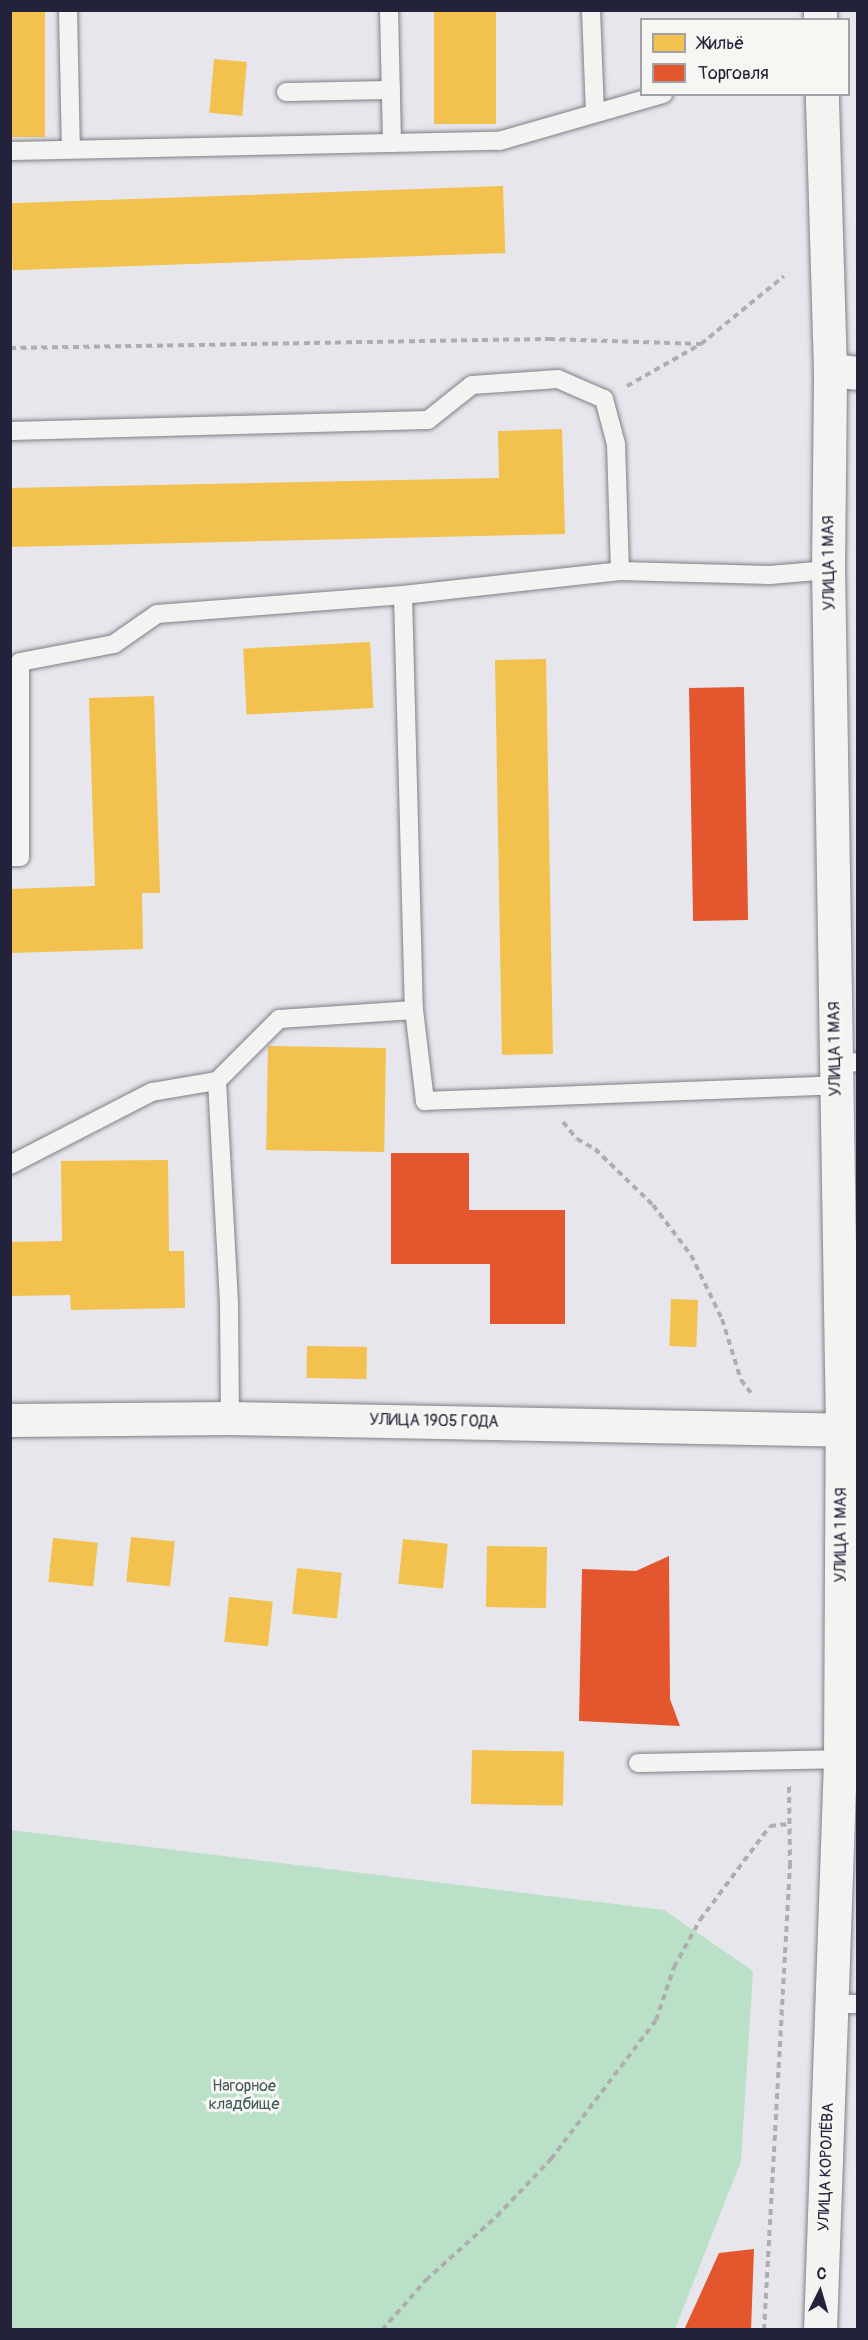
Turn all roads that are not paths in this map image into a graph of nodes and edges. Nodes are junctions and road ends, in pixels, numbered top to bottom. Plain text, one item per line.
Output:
1 (68, 10) edge
2 (389, 10) edge
3 (591, 10) edge
4 (391, 90) junction
5 (286, 92) dead end
6 (655, 96) edge
7 (822, 96) edge
8 (595, 112) junction
9 (392, 143) junction
10 (71, 149) junction
11 (10, 151) edge
12 (844, 372) edge
13 (10, 431) edge
14 (828, 570) junction
15 (620, 571) junction
16 (403, 595) junction
17 (10, 857) edge
18 (414, 1010) junction
19 (842, 1070) edge
20 (217, 1081) junction
21 (10, 1165) edge
22 (230, 1418) junction
23 (10, 1420) edge
24 (850, 1430) edge
25 (840, 1759) junction
26 (638, 1763) dead end
27 (845, 2004) edge
28 (820, 2330) edge

1 - 10 lane
2 - 4 lane
3 - 8 lane
4 - 5 lane
4 - 9 lane
6 - 8 lane
7 - 12 main road, УЛИЦА 1 МАЯ
8 - 9 lane
9 - 10 lane
10 - 11 lane
12 - 14 main road, УЛИЦА 1 МАЯ
13 - 15 lane
14 - 15 lane
14 - 19 main road, УЛИЦА 1 МАЯ
15 - 16 lane
16 - 17 lane
16 - 18 lane
18 - 19 lane
18 - 20 lane
19 - 24 main road, УЛИЦА 1 МАЯ
20 - 21 lane
20 - 22 lane
22 - 23 main road, УЛИЦА 1905 ГОДА
22 - 24 main road, УЛИЦА 1905 ГОДА
24 - 25 main road, УЛИЦА 1 МАЯ
25 - 26 lane
25 - 27 main road, УЛИЦА 1 МАЯ
27 - 28 main road, УЛИЦА КОРОЛЁВА

